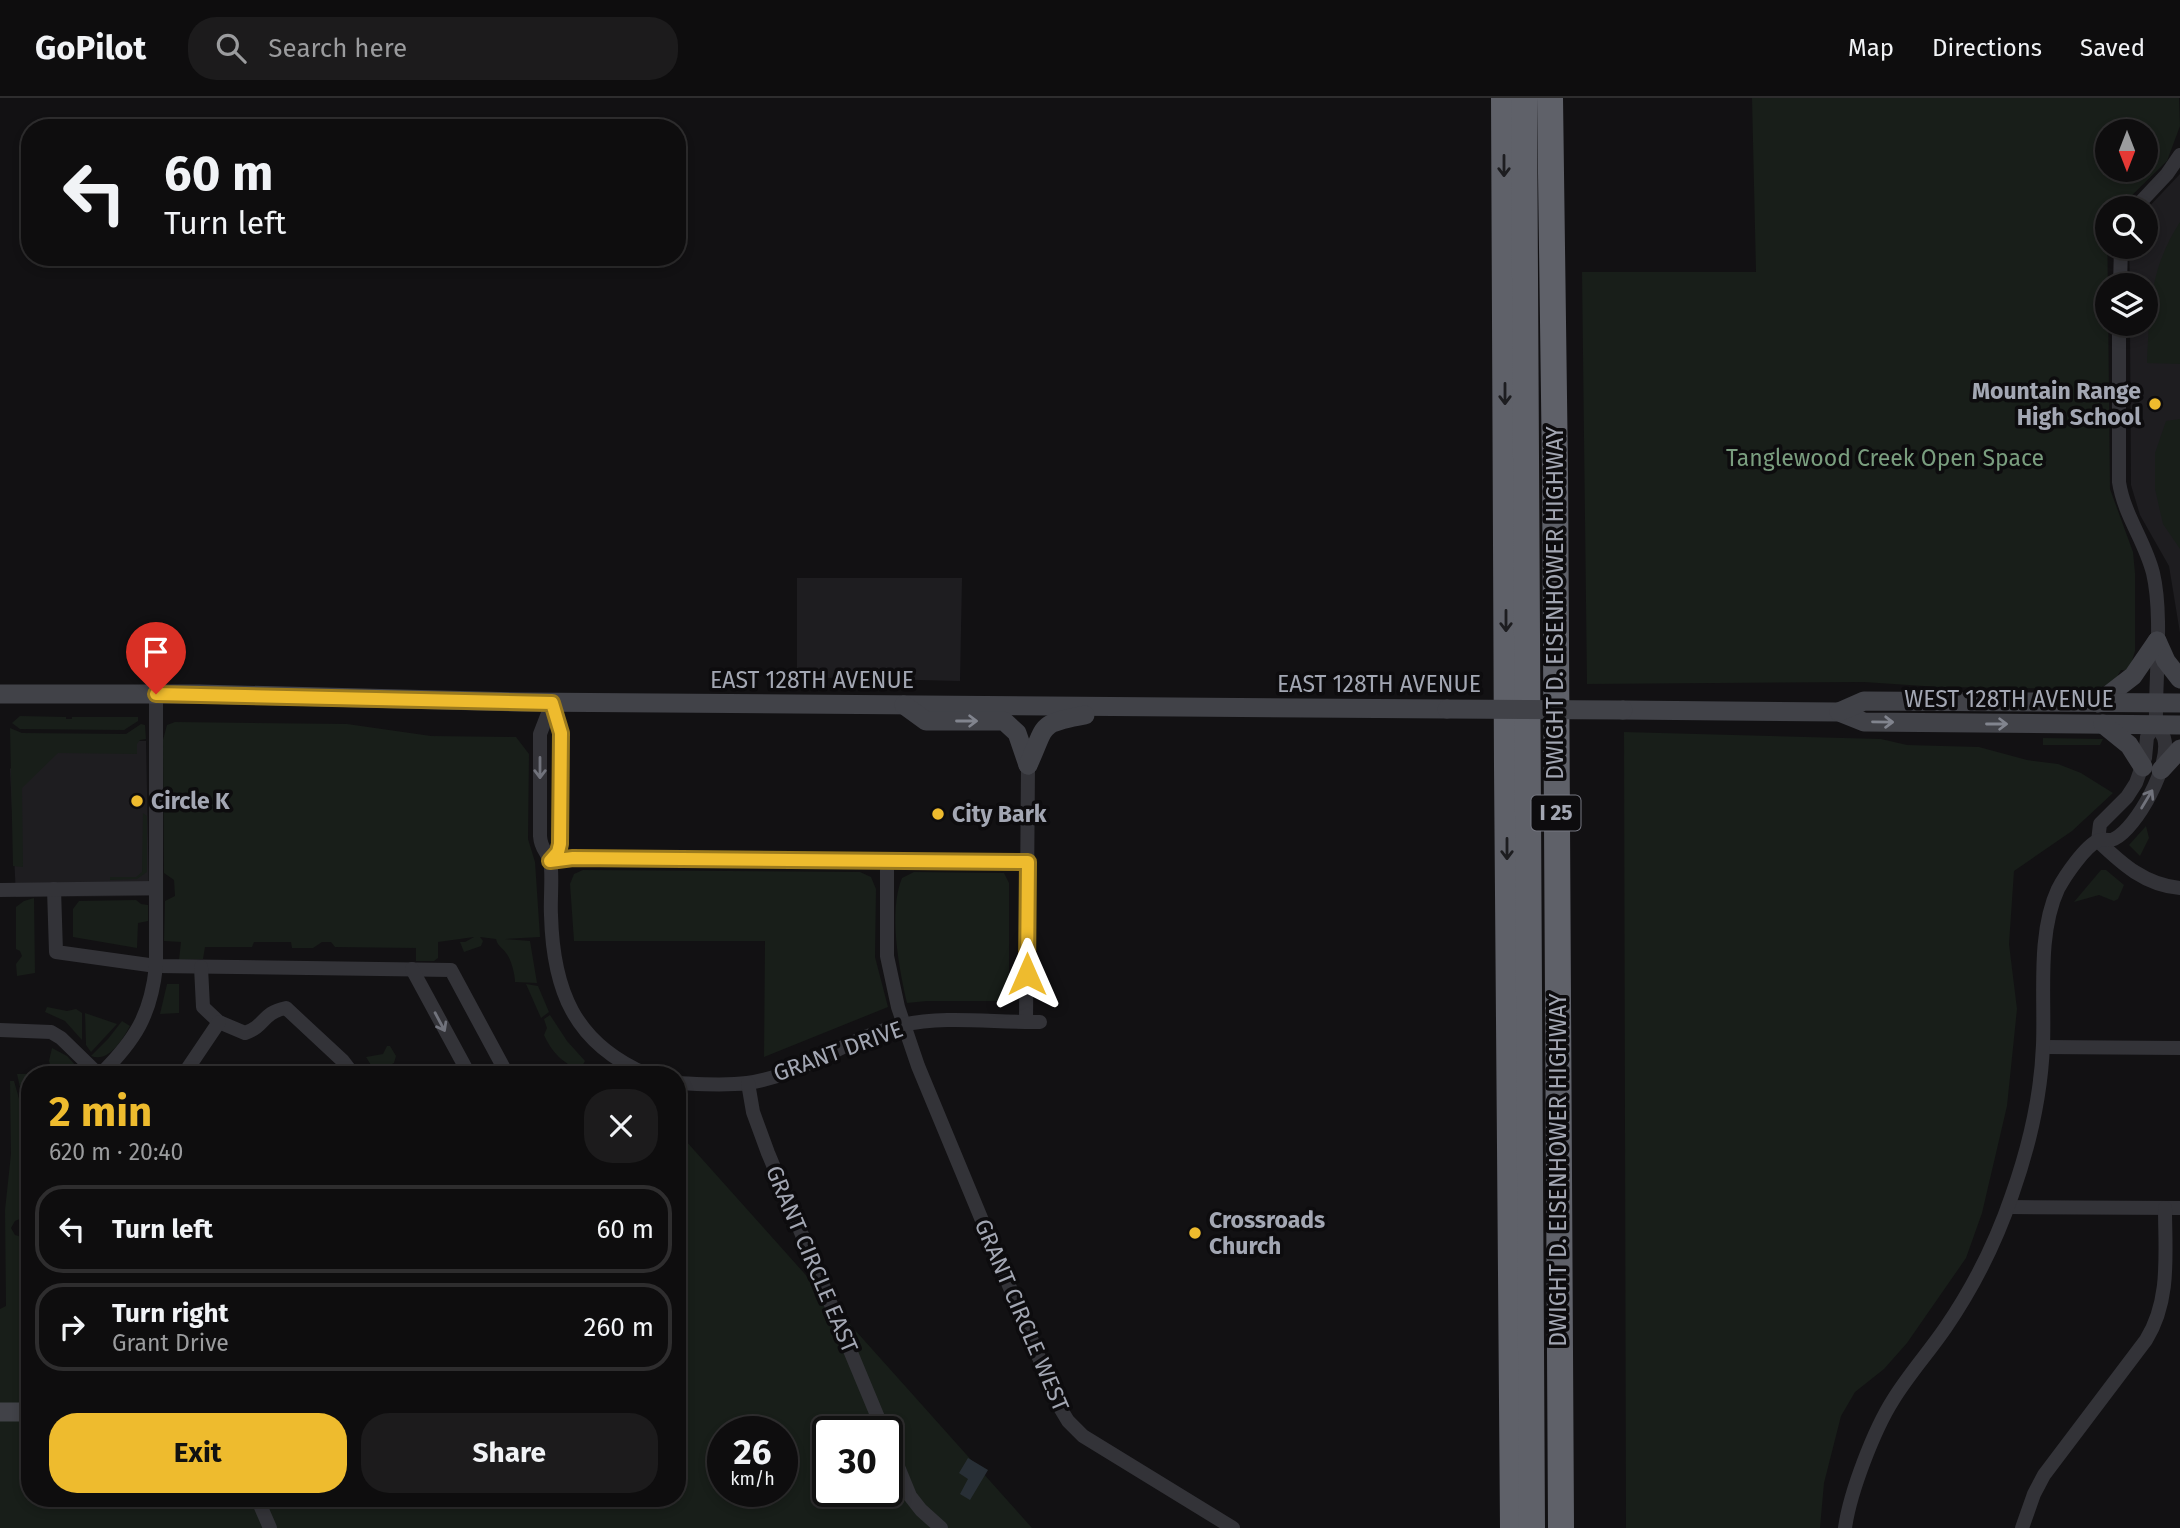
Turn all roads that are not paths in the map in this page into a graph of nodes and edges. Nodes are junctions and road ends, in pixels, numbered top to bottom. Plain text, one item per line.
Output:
1 (1504, 98) edge
2 (1524, 98) edge
3 (1538, 98) edge
4 (1550, 98) edge
5 (2180, 155) edge
6 (2146, 196) edge
7 (2119, 336) edge
8 (2157, 641) junction
9 (2180, 679) edge
10 (0, 694) edge
11 (156, 694) junction
12 (552, 703) junction
13 (2098, 703) junction
14 (2155, 703) junction
15 (2180, 703) edge
16 (904, 705) junction
17 (1127, 706) junction
18 (1623, 710) joint
19 (1839, 712) junction
20 (2103, 724) junction
21 (2156, 724) junction
22 (2180, 725) edge
23 (2180, 748) edge
24 (1028, 765) junction
25 (2152, 768) junction
26 (2098, 841) junction
27 (550, 861) junction
28 (887, 862) junction
29 (1028, 862) junction
30 (156, 888) junction
31 (2180, 888) edge
32 (54, 889) junction
33 (0, 890) edge
34 (156, 967) junction
35 (201, 967) junction
36 (412, 968) junction
37 (219, 1022) junction
38 (904, 1025) junction
39 (0, 1030) edge
40 (2043, 1048) junction
41 (2180, 1048) edge
42 (91, 1066) edge
43 (108, 1066) edge
44 (189, 1066) edge
45 (347, 1066) edge
46 (465, 1066) edge
47 (503, 1066) edge
48 (632, 1066) edge
49 (686, 1083) edge
50 (748, 1083) junction
51 (2008, 1207) junction
52 (2173, 1208) edge
53 (0, 1412) edge
54 (21, 1412) edge
55 (877, 1416) edge
56 (903, 1479) edge
57 (261, 1507) edge
58 (270, 1528) edge
59 (941, 1528) edge
60 (1233, 1528) edge
61 (1513, 1528) edge
62 (1532, 1528) edge
63 (1546, 1528) edge
64 (1561, 1528) edge
65 (1844, 1528) edge
66 (2021, 1528) edge

1 -> 61 highway, DWIGHT D. EISENHOWER HIGHWAY / I 25
2 - 62 highway
3 - 63 highway
4 - 64 highway, DWIGHT D. EISENHOWER HIGHWAY / I 25
5 - 6 street
7 - 8 street
8 - 9 main road
8 - 13 main road
8 - 14 street
10 - 11 main road, EAST 128TH AVENUE
11 - 12 main road, EAST 128TH AVENUE
11 - 30 street
12 - 16 main road, EAST 128TH AVENUE
12 - 27 street
12 -> 27 street
13 - 14 main road, WEST 128TH AVENUE
13 - 19 main road, WEST 128TH AVENUE
14 - 15 main road, WEST 128TH AVENUE
14 - 21 street
16 - 17 main road, EAST 128TH AVENUE
16 -> 24 main road
17 - 18 main road, EAST 128TH AVENUE, bridge
17 - 24 main road
18 - 19 main road, WEST 128TH AVENUE
19 -> 20 main road, WEST 128TH AVENUE
20 - 21 main road, WEST 128TH AVENUE
20 - 25 main road
21 - 22 main road, WEST 128TH AVENUE
21 - 25 street
23 - 25 main road
24 - 29 street
25 - 26 street
26 -> 25 street
26 - 31 street
26 - 40 street
27 - 28 street
27 - 48 street
28 - 29 street
28 - 38 street, GRANT CIRCLE WEST
29 - 38 street, GRANT DRIVE
30 - 32 street
30 - 34 street
32 - 33 street
32 - 34 street
34 - 35 street
34 - 43 street
35 - 36 street
35 - 37 street
36 -> 46 street
36 - 47 street
37 - 44 street
37 - 45 street
38 - 50 street, GRANT DRIVE
38 - 60 street, GRANT CIRCLE WEST
39 - 42 street
40 - 41 street
40 - 51 street
49 - 50 street, GRANT DRIVE
50 - 55 street, GRANT CIRCLE EAST
51 - 52 street
51 - 65 street
52 - 66 street
53 - 54 main road
56 - 59 street
57 - 58 street

